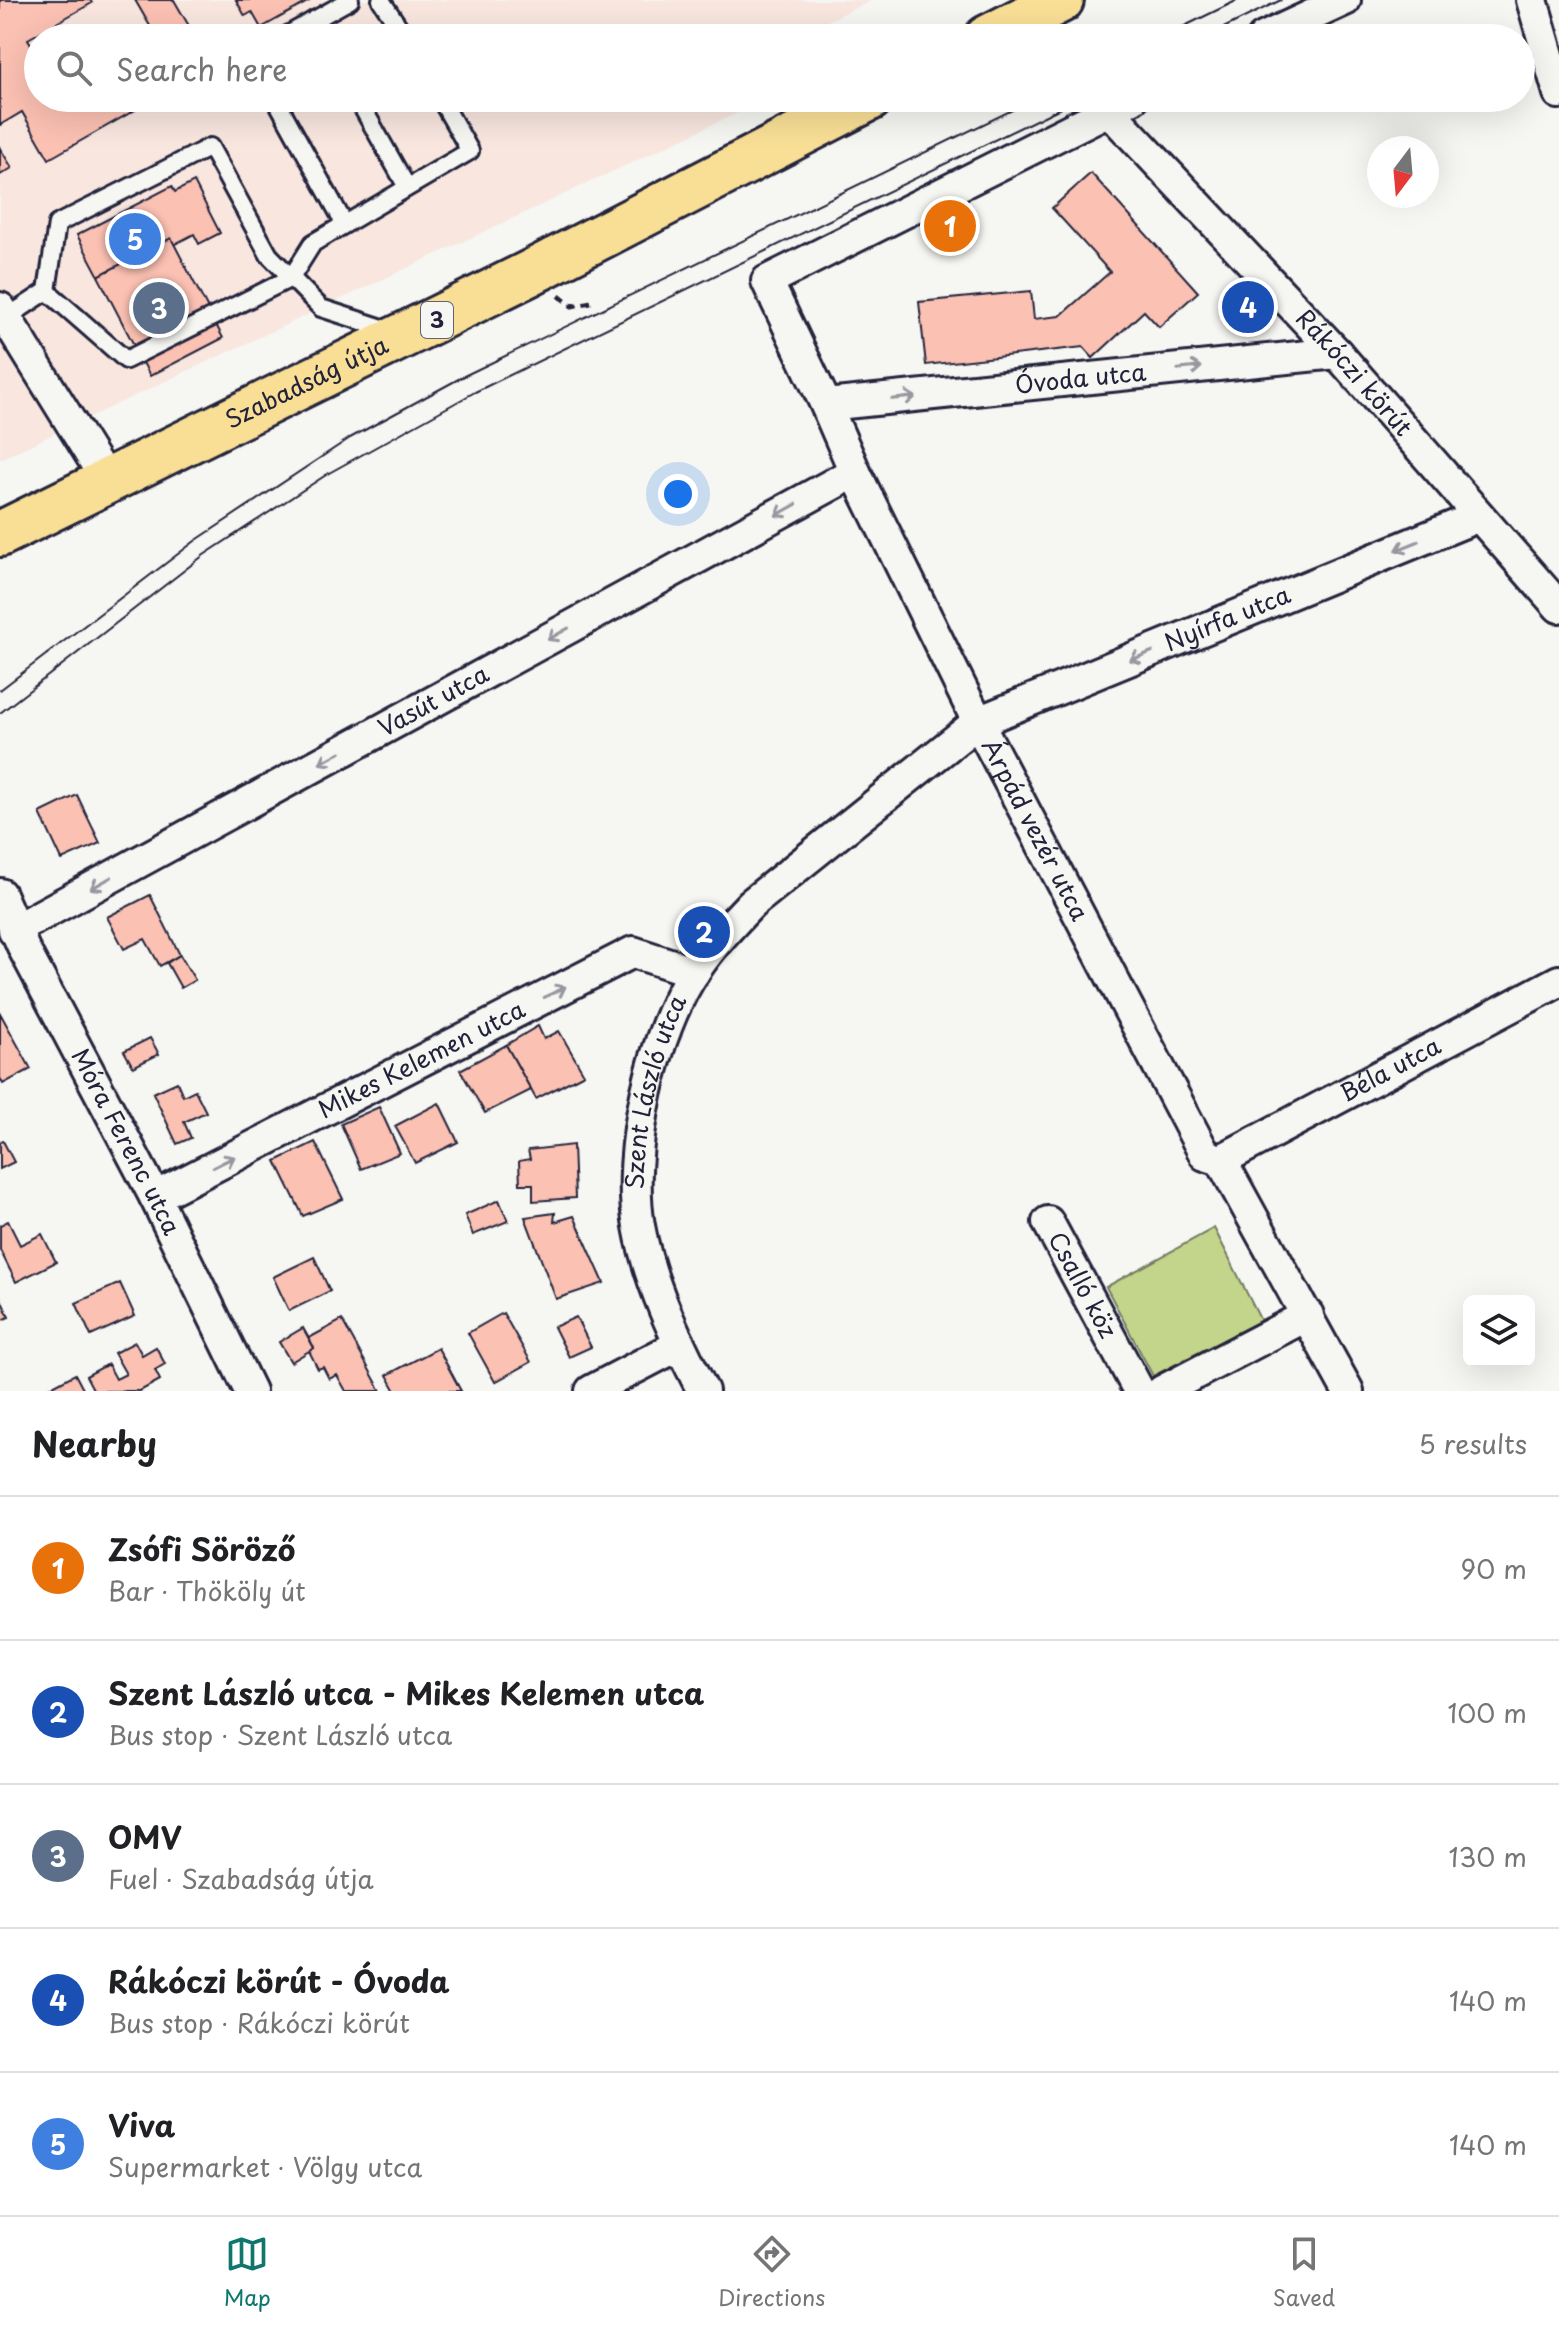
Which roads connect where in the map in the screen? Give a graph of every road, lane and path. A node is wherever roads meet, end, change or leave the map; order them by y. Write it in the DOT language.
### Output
graph roads {
  1 [pos="350,0"];
  2 [pos="381,0"];
  3 [pos="1345,0"];
  4 [pos="1532,0"];
  5 [pos="1039,5"];
  6 [pos="314,20"];
  7 [pos="307,24"];
  8 [pos="316,24"];
  9 [pos="397,24"];
  10 [pos="1009,24"];
  11 [pos="1293,24"];
  12 [pos="1559,93"];
  13 [pos="283,112"];
  14 [pos="365,112"];
  15 [pos="448,112"];
  16 [pos="843,112"];
  17 [pos="1105,112"];
  18 [pos="1128,112"];
  19 [pos="407,187"];
  20 [pos="344,223"];
  21 [pos="291,278"];
  22 [pos="47,291"];
  23 [pos="3,313"];
  24 [pos="405,336"];
  25 [pos="1337,353"];
  26 [pos="826,405"];
  27 [pos="855,472"];
  28 [pos="107,481"];
  29 [pos="1479,516"];
  30 [pos="0,534"];
  31 [pos="1559,607"];
  32 [pos="978,722"];
  33 [pos="0,894"];
  34 [pos="13,946"];
  35 [pos="694,972"];
  36 [pos="1559,981"];
  37 [pos="1221,1160"];
  38 [pos="155,1197"];
  39 [pos="1048,1222"];
  40 [pos="1308,1315"];
  41 [pos="679,1345"];
  42 [pos="250,1391"];
  43 [pos="591,1391"];
  44 [pos="703,1391"];
  45 [pos="1139,1391"];
  46 [pos="1162,1391"];
  47 [pos="1348,1391"];
  1 -- 6 [label="lane"];
  2 -- 9 [label="lane"];
  3 -- 11 [label="street"];
  4 -- 12 [label="street"];
  5 -- 10 [label="main road"];
  6 -- 7 [label="lane"];
  6 -- 8 [label="lane"];
  13 -- 20 [label="lane"];
  14 -- 19 [label="lane"];
  15 -- 19 [label="lane"];
  16 -- 24 [label="main road, Szabadság útja / 3"];
  17 -- 26 [label="street, Árpád vezér utca"];
  18 -- 25 [label="street, Rákóczi körút"];
  19 -- 20 [label="lane"];
  20 -- 21 [label="lane"];
  21 -- 22 [label="lane"];
  21 -- 22 [label="lane"];
  21 -- 24 [label="lane"];
  22 -- 23 [label="lane"];
  23 -- 28 [label="street"];
  24 -- 28 [label="main road, Szabadság útja / 3"];
  26 -- 25 [label="street, Óvoda utca, one-way"];
  25 -- 29 [label="street, Rákóczi körút"];
  26 -- 27 [label="street, Árpád vezér utca"];
  27 -- 32 [label="street, Árpád vezér utca"];
  27 -- 34 [label="street, Vasút utca, one-way"];
  28 -- 30 [label="main road, Szabadság útja / 3"];
  29 -- 31 [label="street, Rákóczi körút"];
  29 -- 32 [label="street, Nyírfa utca, one-way"];
  32 -- 35 [label="street, Szent László utca"];
  32 -- 37 [label="street, Árpád vezér utca"];
  33 -- 34 [label="street, Móra Ferenc utca"];
  34 -- 38 [label="street, Móra Ferenc utca"];
  38 -- 35 [label="street, Mikes Kelemen utca, one-way"];
  35 -- 41 [label="street, Szent László utca"];
  36 -- 37 [label="street, Béla utca"];
  37 -- 40 [label="street, Árpád vezér utca"];
  38 -- 42 [label="street, Móra Ferenc utca"];
  39 -- 45 [label="street, Csalló köz"];
  40 -- 46 [label="street"];
  40 -- 47 [label="street, Árpád vezér utca"];
  41 -- 43 [label="street"];
  41 -- 44 [label="street, Szent László utca"];
}
